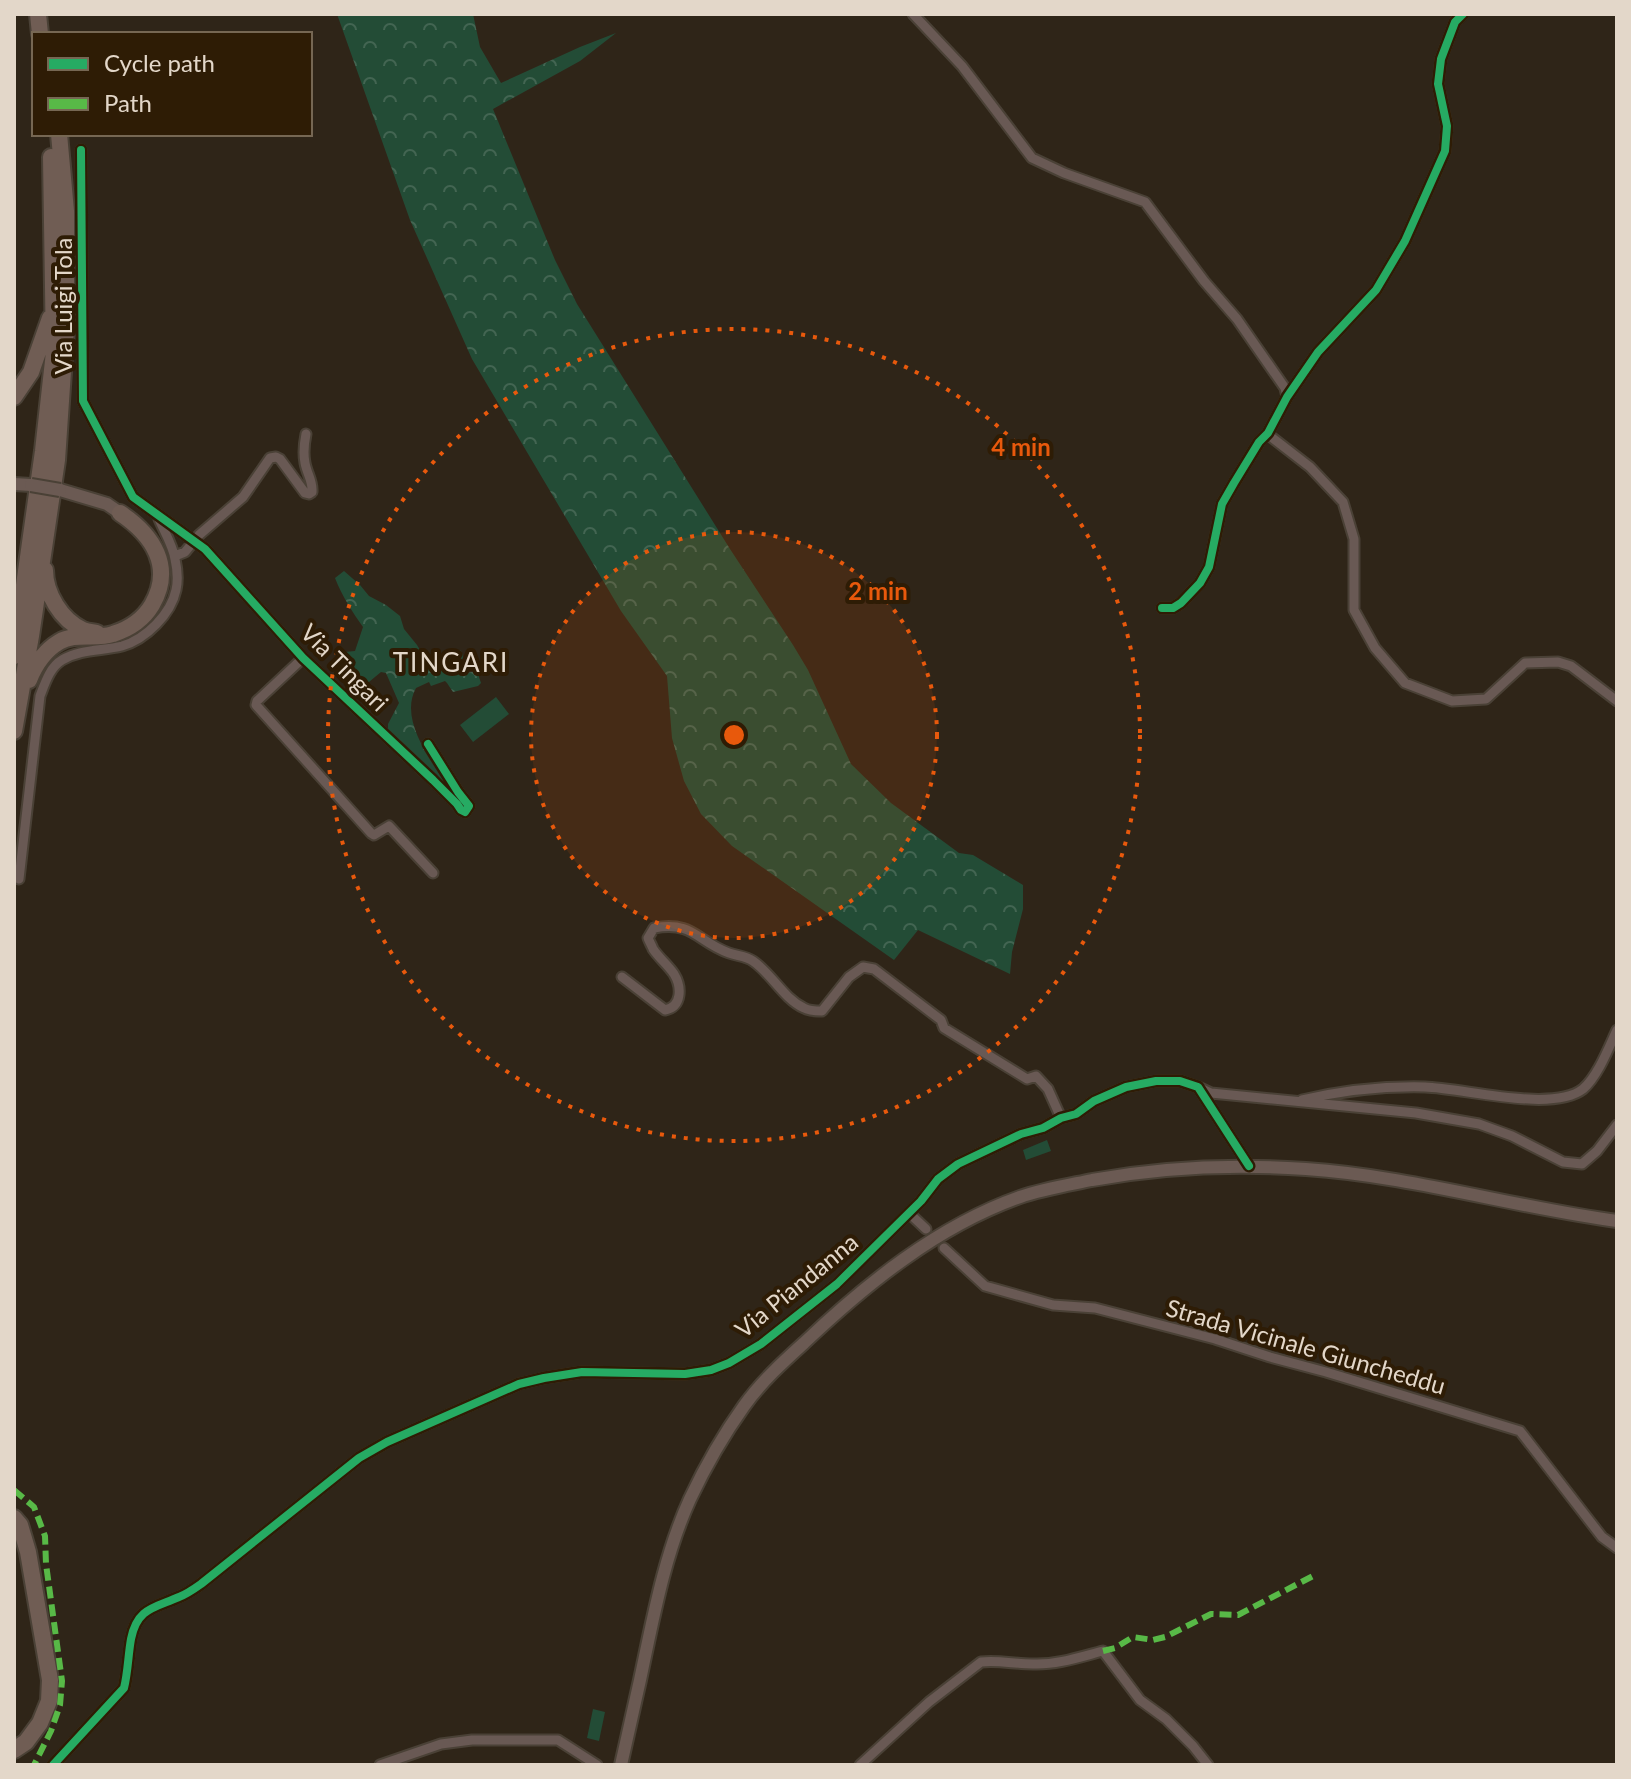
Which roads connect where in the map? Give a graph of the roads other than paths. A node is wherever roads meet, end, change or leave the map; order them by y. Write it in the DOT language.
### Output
graph roads {
  1 [pos="913,14"];
  2 [pos="1463,14"];
  3 [pos="50,136"];
  4 [pos="59,136"];
  5 [pos="81,150"];
  6 [pos="54,301"];
  7 [pos="14,397"];
  8 [pos="1287,397"];
  9 [pos="1268,433"];
  10 [pos="306,434"];
  11 [pos="14,484"];
  12 [pos="133,497"];
  13 [pos="120,513"];
  14 [pos="158,517"];
  15 [pos="45,536"];
  16 [pos="196,541"];
  17 [pos="175,556"];
  18 [pos="1162,608"];
  19 [pos="110,635"];
  20 [pos="14,656"];
  21 [pos="303,658"];
  22 [pos="1617,701"];
  23 [pos="14,731"];
  24 [pos="14,744"];
  25 [pos="428,744"];
  26 [pos="433,873"];
  27 [pos="19,879"];
  28 [pos="622,977"];
  29 [pos="1617,1030"];
  30 [pos="1198,1087"];
  31 [pos="1295,1102"];
  32 [pos="1061,1118"];
  33 [pos="1617,1125"];
  34 [pos="1249,1166"];
  35 [pos="909,1213"];
  36 [pos="1617,1221"];
  37 [pos="926,1229"];
  38 [pos="944,1248"];
  39 [pos="14,1518"];
  40 [pos="1617,1548"];
  41 [pos="14,1750"];
  42 [pos="53,1765"];
  43 [pos="380,1765"];
  44 [pos="597,1765"];
  45 [pos="621,1765"];
  46 [pos="860,1765"];
  47 [pos="1208,1765"];
  1 -- 8 [label="street"];
  2 -- 8 [label="street"];
  3 -- 6 [label="highway"];
  4 -- 15 [label="highway"];
  5 -- 12 [label="street, Via Luigi Tola"];
  6 -- 7 [label="highway"];
  6 -- 20 [label="highway"];
  8 -- 9 [label="street"];
  9 -- 18 [label="street"];
  9 -- 22 [label="street"];
  10 -- 16 [label="street"];
  11 -- 13 [label="main road, bridge"];
  12 -- 13 [label="street"];
  12 -- 14 [label="street, Via Tingari"];
  13 -- 19 [label="highway"];
  14 -- 16 [label="street, Via Tingari"];
  14 -- 17 [label="street, Via Tingari"];
  15 -- 19 [label="highway"];
  15 -- 23 [label="highway"];
  16 -- 17 [label="street"];
  16 -- 21 [label="street, Via Tingari"];
  17 -- 27 [label="street"];
  19 -- 24 [label="highway"];
  21 -- 25 [label="street, Via Tingari"];
  21 -- 26 [label="street"];
  28 -- 32 [label="street"];
  29 -- 31 [label="street"];
  30 -- 31 [label="street, Via Piandanna"];
  30 -- 32 [label="street, Via Piandanna"];
  30 -- 34 [label="street"];
  31 -- 33 [label="street, Via Piandanna"];
  32 -- 35 [label="street, Via Piandanna"];
  34 -- 36 [label="main road"];
  34 -- 45 [label="main road"];
  35 -- 37 [label="street"];
  35 -- 42 [label="street, Via Piandanna"];
  38 -- 40 [label="street, Strada Vicinale Giuncheddu"];
  39 -- 41 [label="highway"];
  43 -- 44 [label="street"];
  46 -- 47 [label="street"];
}
